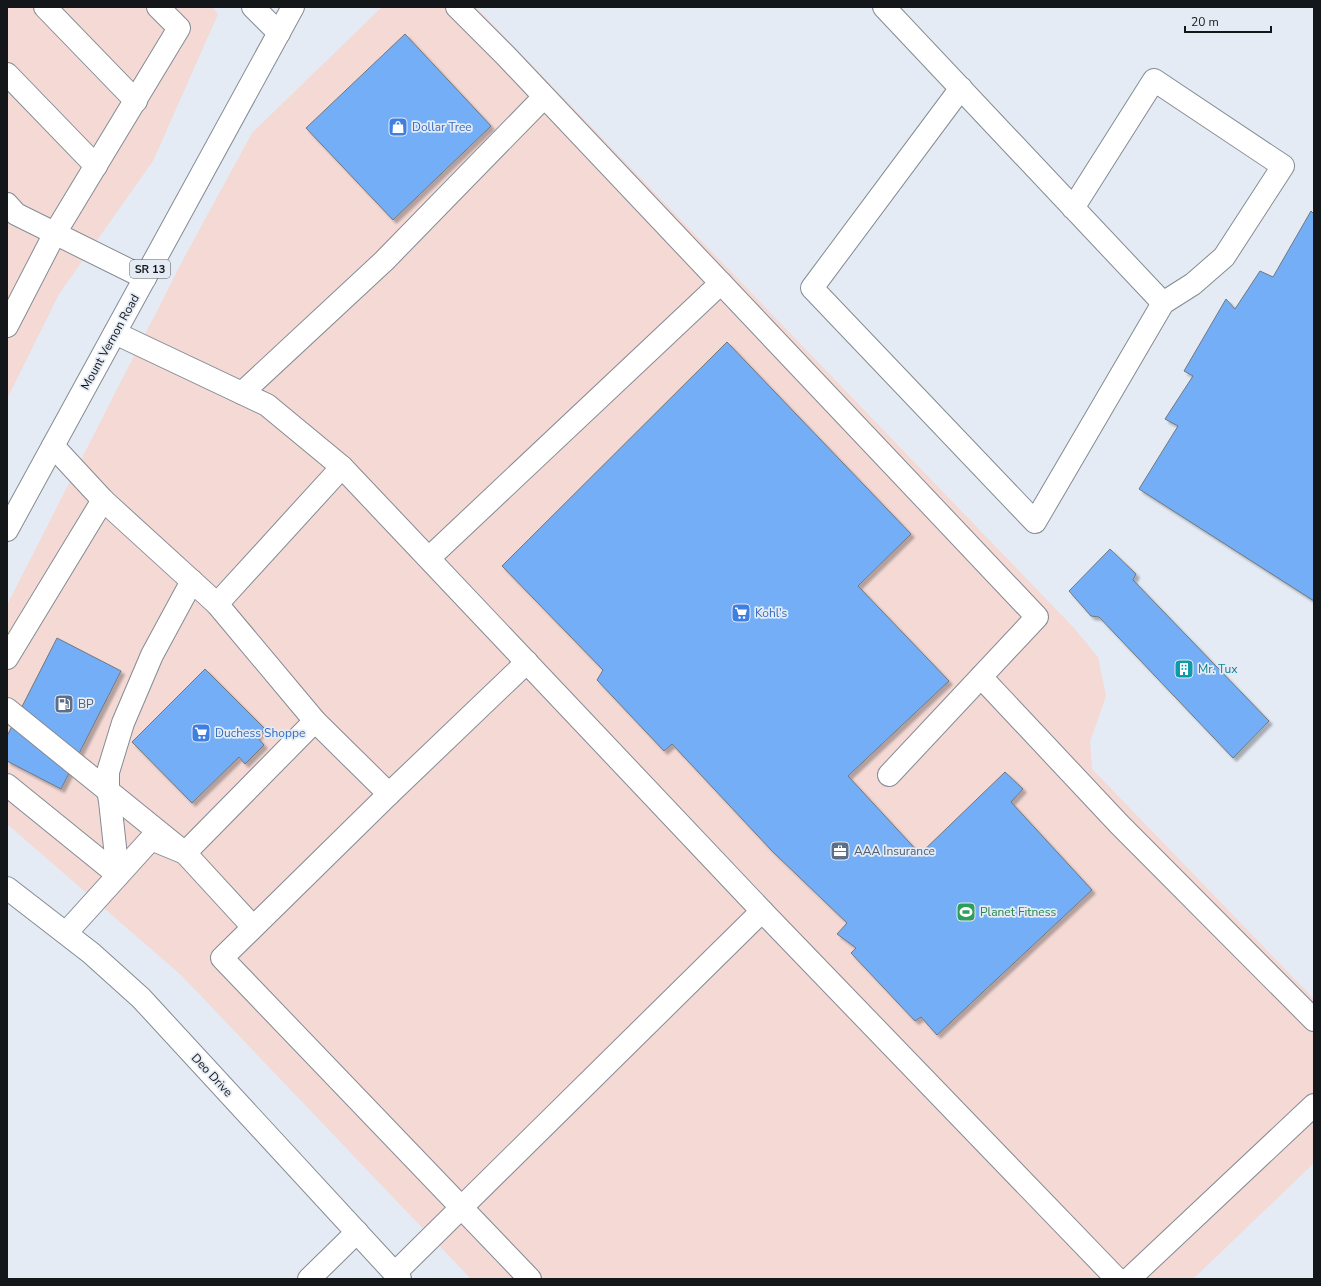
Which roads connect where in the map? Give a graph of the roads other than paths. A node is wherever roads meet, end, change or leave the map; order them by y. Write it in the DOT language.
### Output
graph roads {
  1 [pos="45,7"];
  2 [pos="158,7"];
  3 [pos="253,7"];
  4 [pos="294,7"];
  5 [pos="457,7"];
  6 [pos="884,7"];
  7 [pos="279,33"];
  8 [pos="7,74"];
  9 [pos="961,88"];
  10 [pos="544,97"];
  11 [pos="136,101"];
  12 [pos="96,166"];
  13 [pos="7,204"];
  14 [pos="1073,208"];
  15 [pos="55,232"];
  16 [pos="145,278"];
  17 [pos="721,283"];
  18 [pos="1163,303"];
  19 [pos="7,326"];
  20 [pos="115,333"];
  21 [pos="242,393"];
  22 [pos="53,446"];
  23 [pos="342,467"];
  24 [pos="104,500"];
  25 [pos="7,530"];
  26 [pos="429,558"];
  27 [pos="192,581"];
  28 [pos="217,604"];
  29 [pos="7,658"];
  30 [pos="527,662"];
  31 [pos="981,677"];
  32 [pos="7,709"];
  33 [pos="316,720"];
  34 [pos="889,775"];
  35 [pos="7,785"];
  36 [pos="108,790"];
  37 [pos="389,794"];
  38 [pos="185,853"];
  39 [pos="118,875"];
  40 [pos="7,888"];
  41 [pos="762,911"];
  42 [pos="253,927"];
  43 [pos="66,933"];
  44 [pos="1314,1020"];
  45 [pos="1314,1105"];
  46 [pos="461,1208"];
  47 [pos="357,1232"];
  48 [pos="398,1276"];
  49 [pos="309,1279"];
  50 [pos="530,1279"];
  51 [pos="1117,1279"];
  52 [pos="1129,1279"];
  1 -- 11 [label="main road"];
  2 -- 11 [label="main road"];
  3 -- 7 [label="main road"];
  4 -- 7 [label="main road, Mount Vernon Road / SR 13"];
  5 -- 10 [label="main road"];
  6 -- 9 [label="main road"];
  7 -- 16 [label="main road, Mount Vernon Road / SR 13"];
  8 -- 12 [label="main road"];
  9 -- 14 [label="main road"];
  9 -- 18 [label="main road"];
  10 -- 17 [label="main road"];
  10 -- 21 [label="main road"];
  11 -- 12 [label="main road"];
  12 -- 15 [label="main road"];
  13 -- 15 [label="main road"];
  14 -- 18 [label="main road"];
  14 -- 18 [label="main road"];
  15 -- 16 [label="main road"];
  15 -- 19 [label="main road"];
  16 -- 20 [label="main road, Mount Vernon Road / SR 13"];
  17 -- 26 [label="main road"];
  17 -- 31 [label="main road"];
  20 -- 21 [label="main road"];
  20 -- 22 [label="main road, Mount Vernon Road / SR 13"];
  21 -- 23 [label="main road"];
  22 -- 24 [label="main road"];
  22 -- 25 [label="main road, Mount Vernon Road / SR 13"];
  23 -- 26 [label="main road"];
  23 -- 28 [label="main road"];
  24 -- 27 [label="main road"];
  24 -- 29 [label="main road"];
  26 -- 30 [label="main road"];
  27 -- 28 [label="main road"];
  27 -- 36 [label="main road"];
  28 -- 33 [label="main road"];
  30 -- 37 [label="main road"];
  30 -- 41 [label="main road"];
  31 -- 34 [label="main road"];
  31 -- 44 [label="main road"];
  32 -- 36 [label="main road"];
  33 -- 37 [label="main road"];
  33 -- 38 [label="main road"];
  35 -- 39 [label="main road"];
  36 -- 38 [label="main road"];
  36 -- 39 [label="main road"];
  37 -- 42 [label="main road"];
  38 -- 39 [label="main road"];
  38 -- 42 [label="main road"];
  39 -- 43 [label="main road"];
  40 -- 43 [label="main road, Deo Drive"];
  41 -- 46 [label="main road"];
  41 -- 51 [label="main road"];
  42 -- 46 [label="main road"];
  43 -- 47 [label="main road, Deo Drive"];
  45 -- 52 [label="main road"];
  46 -- 48 [label="main road"];
  46 -- 50 [label="main road"];
  47 -- 48 [label="main road, Deo Drive"];
  47 -- 49 [label="main road"];
}
